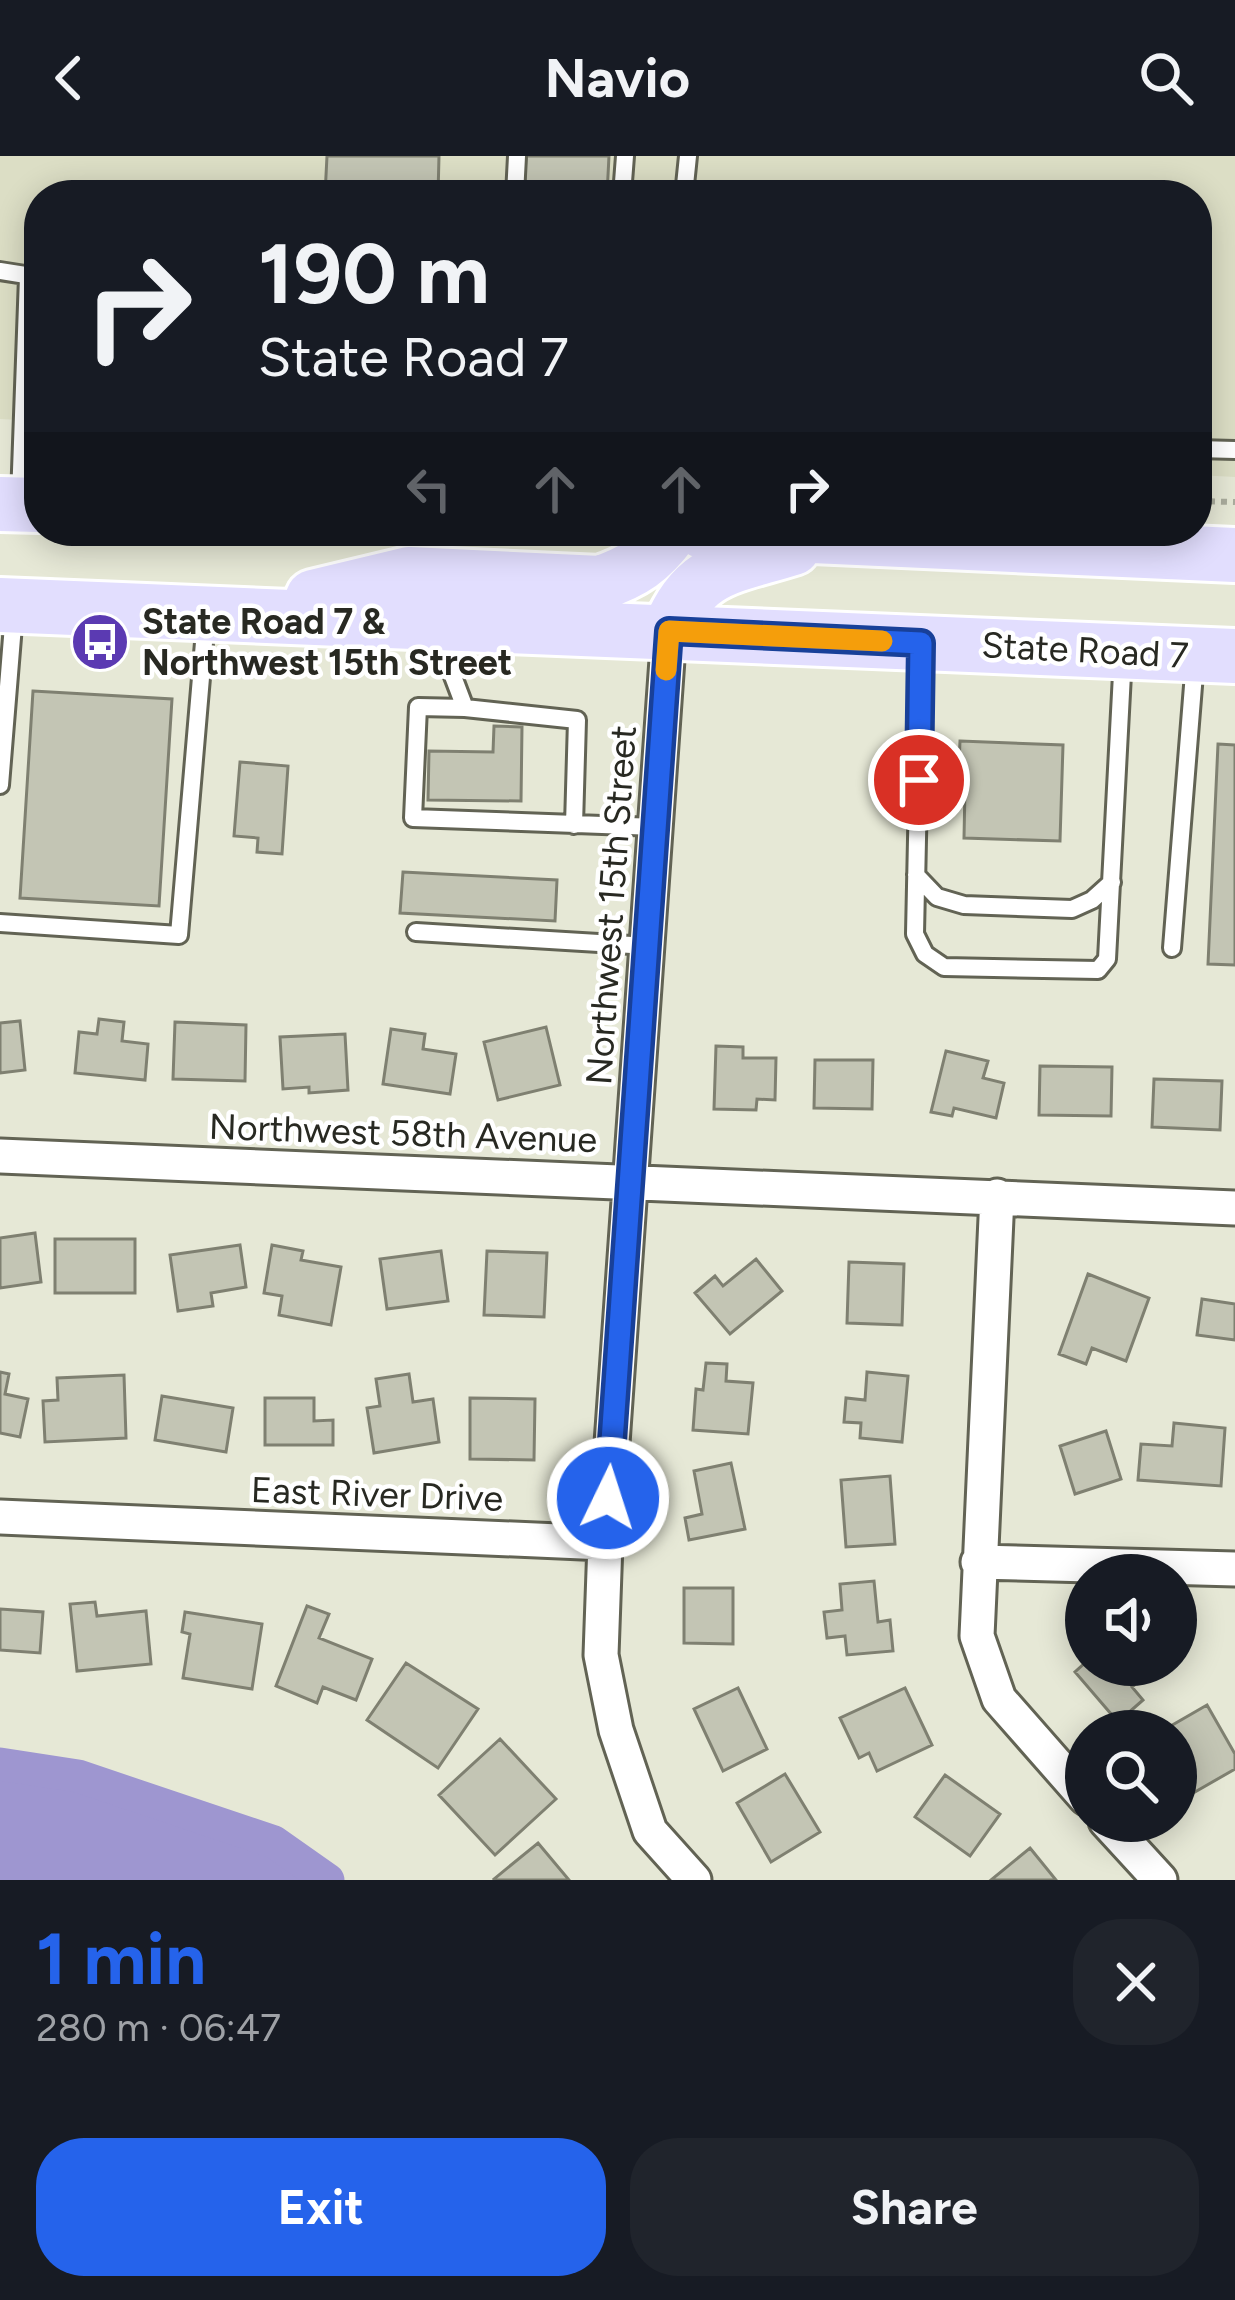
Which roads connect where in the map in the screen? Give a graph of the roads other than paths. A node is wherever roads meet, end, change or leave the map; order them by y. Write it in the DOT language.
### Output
graph roads {
  1 [pos="24,439"];
  2 [pos="20,504"];
  3 [pos="661,546"];
  4 [pos="799,546"];
  5 [pos="1183,546"];
  6 [pos="1235,555"];
  7 [pos="7,605"];
  8 [pos="223,614"];
  9 [pos="418,620"];
  10 [pos="669,631"];
  11 [pos="921,643"];
  12 [pos="1124,652"];
  13 [pos="1215,655"];
  14 [pos="465,708"];
  15 [pos="0,785"];
  16 [pos="574,826"];
  17 [pos="656,826"];
  18 [pos="916,875"];
  19 [pos="1112,882"];
  20 [pos="0,923"];
  21 [pos="416,932"];
  22 [pos="648,946"];
  23 [pos="1172,948"];
  24 [pos="0,1156"];
  25 [pos="632,1182"];
  26 [pos="997,1196"];
  27 [pos="1235,1208"];
  28 [pos="0,1517"];
  29 [pos="605,1543"];
  30 [pos="978,1562"];
  31 [pos="1235,1569"];
  32 [pos="1065,1774"];
  33 [pos="1125,1842"];
  34 [pos="694,1880"];
  35 [pos="1160,1880"];
  1 -- 2 [label="lane"];
  3 -- 8 [label="main road"];
  4 -- 10 [label="main road"];
  5 -- 6 [label="main road"];
  7 -- 8 [label="main road, State Road 7"];
  7 -- 15 [label="lane"];
  8 -- 9 [label="main road, State Road 7"];
  8 -- 20 [label="lane"];
  9 -- 10 [label="main road, State Road 7"];
  9 -- 14 [label="lane"];
  10 -- 11 [label="main road, State Road 7"];
  10 -- 17 [label="street, Northwest 15th Street"];
  11 -- 12 [label="main road, State Road 7"];
  11 -- 18 [label="lane"];
  12 -- 13 [label="main road, State Road 7"];
  12 -- 19 [label="lane"];
  13 -- 23 [label="lane"];
  14 -- 16 [label="lane"];
  14 -- 16 [label="lane"];
  16 -- 17 [label="lane"];
  17 -- 22 [label="street, Northwest 15th Street"];
  18 -- 19 [label="lane"];
  18 -- 19 [label="lane"];
  21 -- 22 [label="lane"];
  22 -- 25 [label="street, Northwest 15th Street"];
  24 -- 25 [label="street, Northwest 58th Avenue"];
  25 -- 26 [label="street, Northwest 58th Avenue"];
  25 -- 29 [label="street, Northwest 15th Street"];
  26 -- 27 [label="street, Northwest 58th Avenue"];
  26 -- 30 [label="street"];
  28 -- 29 [label="street, East River Drive"];
  29 -- 34 [label="street"];
  30 -- 31 [label="street"];
  30 -- 32 [label="street"];
  33 -- 35 [label="street"];
}
